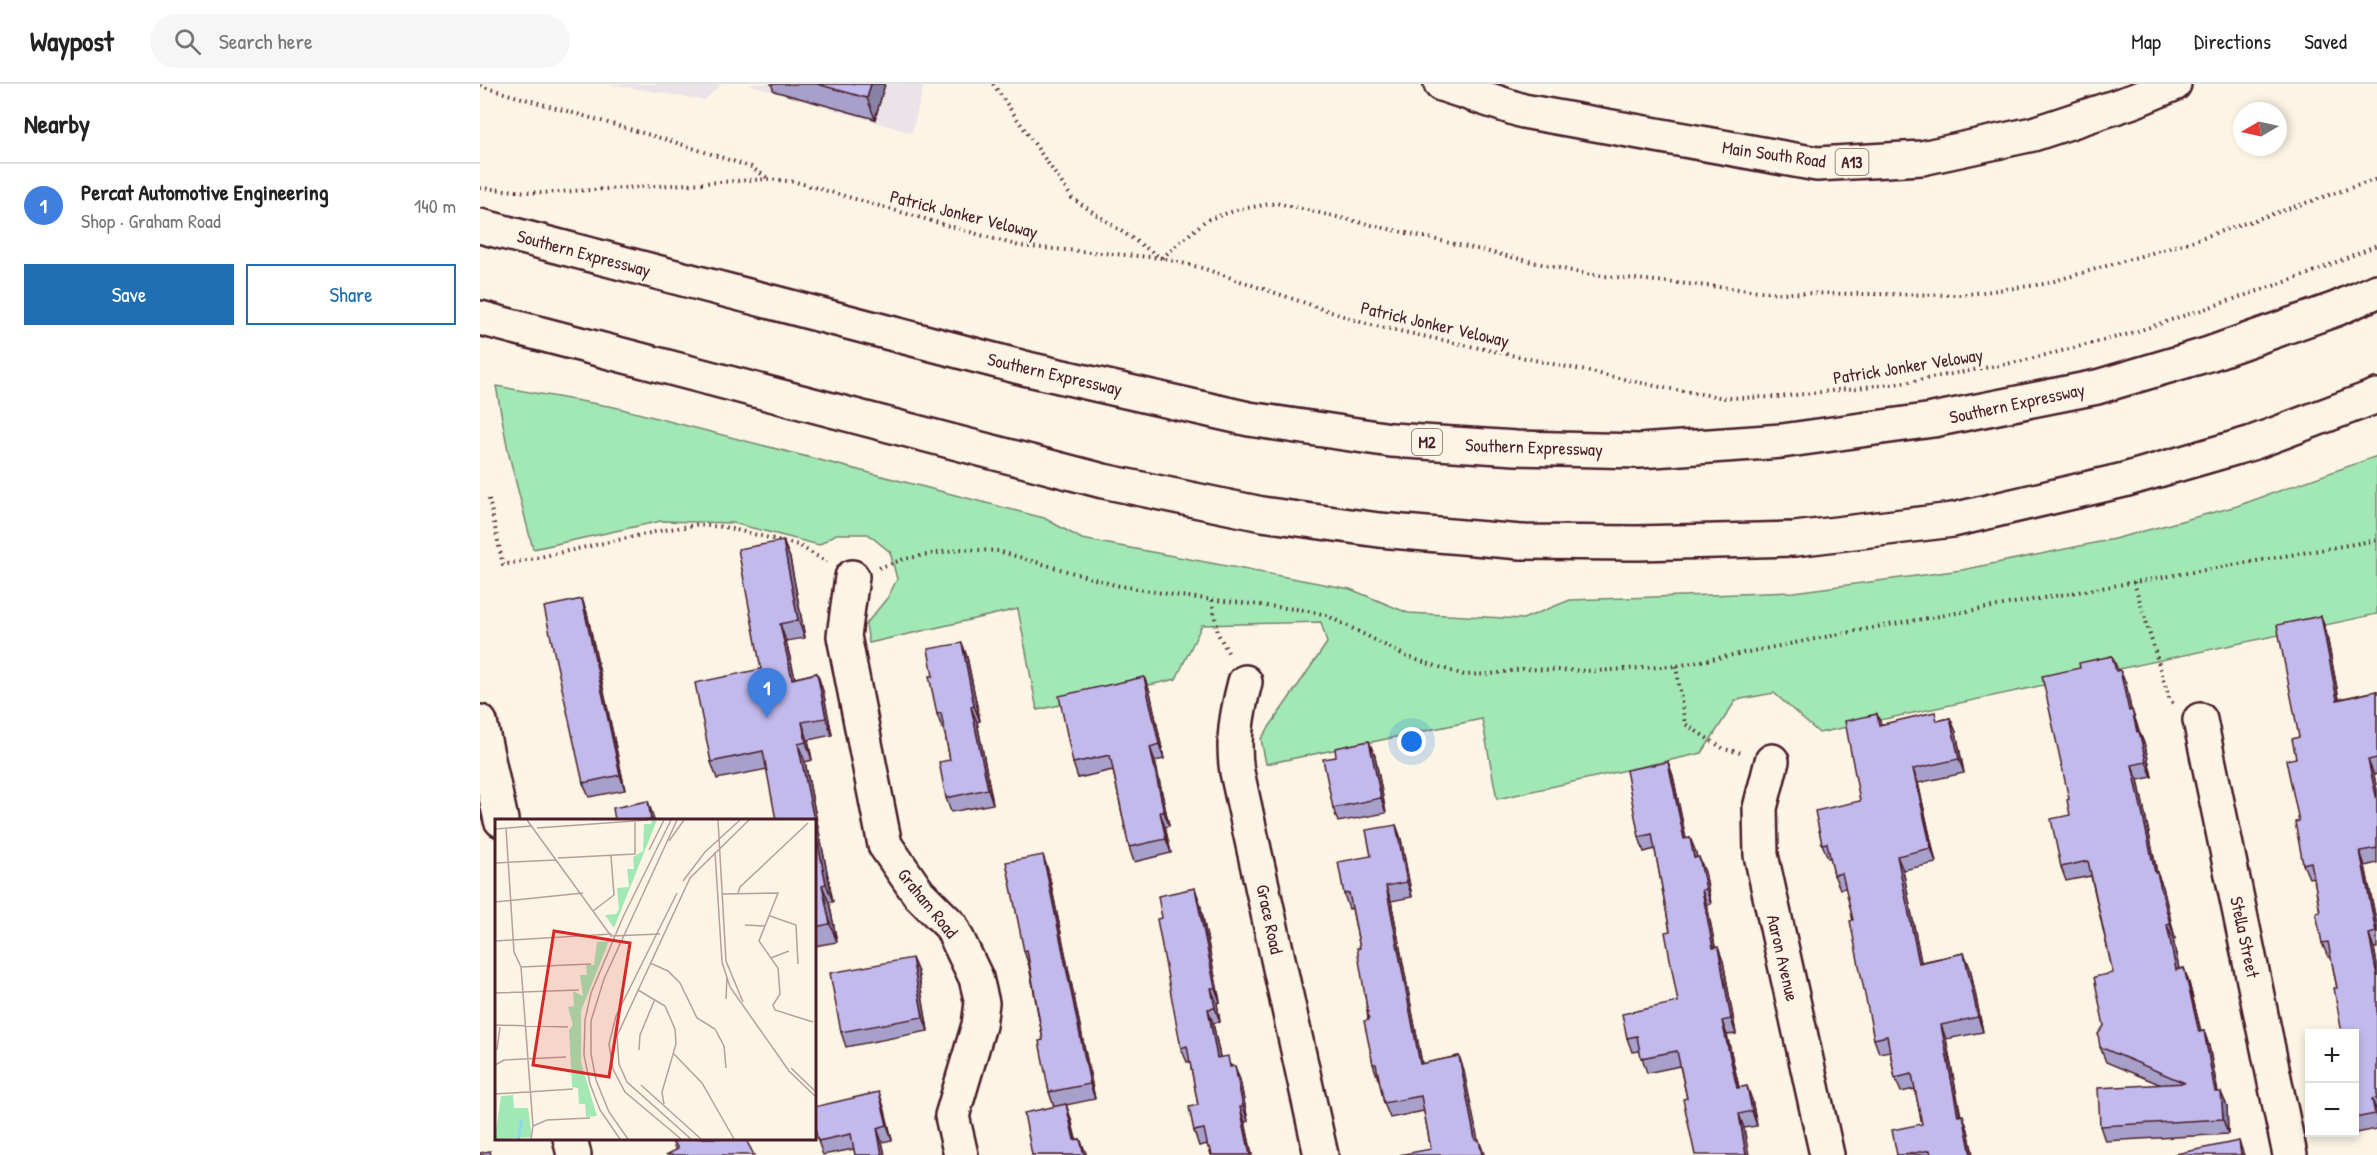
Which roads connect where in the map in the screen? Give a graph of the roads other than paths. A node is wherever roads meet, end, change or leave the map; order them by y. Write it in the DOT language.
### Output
graph roads {
  1 [pos="1441,84"];
  2 [pos="2174,84"];
  3 [pos="480,226"];
  4 [pos="2377,291"];
  5 [pos="480,318"];
  6 [pos="2377,396"];
  7 [pos="852,577"];
  8 [pos="1245,682"];
  9 [pos="2200,720"];
  10 [pos="480,722"];
  11 [pos="1772,761"];
  12 [pos="501,819"];
  13 [pos="570,1140"];
  14 [pos="574,1155"];
  15 [pos="961,1155"];
  16 [pos="1321,1155"];
  17 [pos="1827,1155"];
  18 [pos="2290,1155"];
  1 -- 2 [label="main road, Main South Road / A13"];
  3 -- 4 [label="main road, Southern Expressway / M2"];
  5 -- 6 [label="main road"];
  7 -- 15 [label="main road, Graham Road"];
  8 -- 16 [label="main road, Grace Road"];
  9 -- 18 [label="main road, Stella Street"];
  10 -- 12 [label="main road"];
  11 -- 17 [label="main road, Aaron Avenue"];
  13 -- 14 [label="main road"];
}
